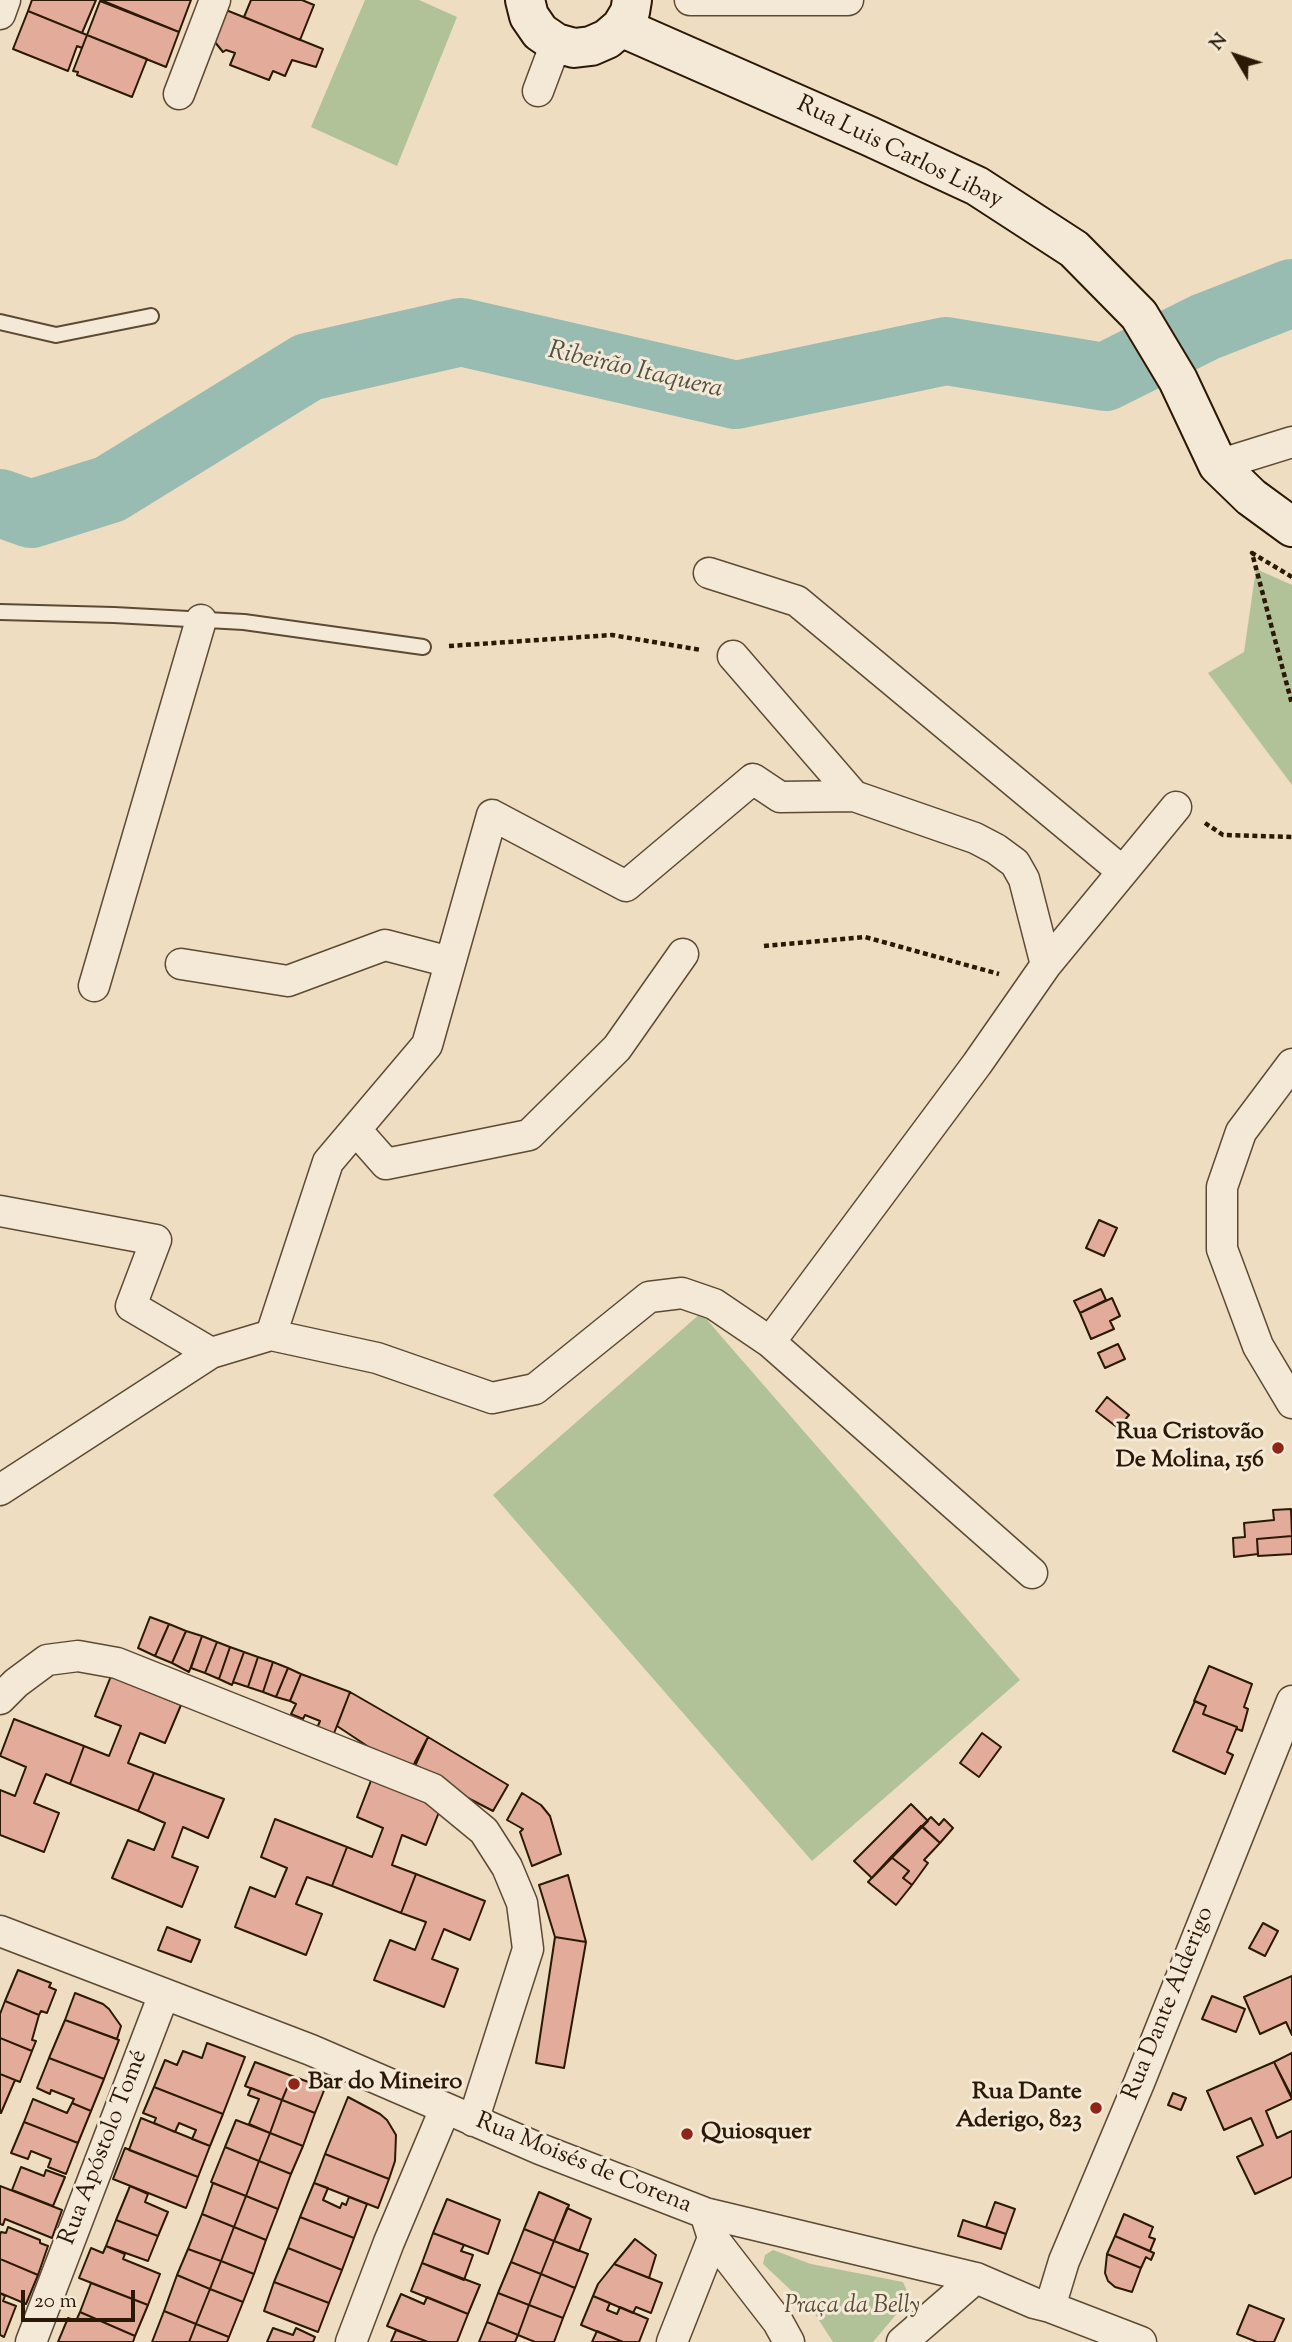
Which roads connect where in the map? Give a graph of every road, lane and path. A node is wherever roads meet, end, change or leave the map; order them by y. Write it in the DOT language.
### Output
graph roads {
  1 [pos="5,0"];
  2 [pos="215,0"];
  3 [pos="525,0"];
  4 [pos="690,0"];
  5 [pos="848,0"];
  6 [pos="755,1"];
  7 [pos="0,14"];
  8 [pos="627,14"];
  9 [pos="556,43"];
  10 [pos="538,91"];
  11 [pos="179,94"];
  12 [pos="151,316"];
  13 [pos="0,323"];
  14 [pos="1292,442"];
  15 [pos="1218,465"];
  16 [pos="1292,527"];
  17 [pos="709,573"];
  18 [pos="1292,577"];
  19 [pos="0,612"];
  20 [pos="201,620"];
  21 [pos="423,648"];
  22 [pos="733,656"];
  23 [pos="1292,704"];
  24 [pos="854,796"];
  25 [pos="1176,807"];
  26 [pos="1292,837"];
  27 [pos="1122,871"];
  28 [pos="764,946"];
  29 [pos="683,954"];
  30 [pos="450,962"];
  31 [pos="181,964"];
  32 [pos="1040,974"];
  33 [pos="94,986"];
  34 [pos="1292,1064"];
  35 [pos="356,1130"];
  36 [pos="0,1211"];
  37 [pos="271,1335"];
  38 [pos="770,1342"];
  39 [pos="211,1353"];
  40 [pos="1292,1403"];
  41 [pos="0,1490"];
  42 [pos="1032,1573"];
  43 [pos="0,1699"];
  44 [pos="1292,1701"];
  45 [pos="0,1931"];
  46 [pos="164,1994"];
  47 [pos="445,2109"];
  48 [pos="473,2121"];
  49 [pos="709,2225"];
  50 [pos="976,2278"];
  51 [pos="1050,2307"];
  52 [pos="31,2342"];
  53 [pos="351,2342"];
  54 [pos="672,2342"];
  55 [pos="789,2342"];
  56 [pos="902,2342"];
  57 [pos="1141,2342"];
  1 -- 7 [label="street"];
  2 -- 11 [label="street"];
  3 -- 9 [label="street"];
  4 -- 6 [label="street"];
  5 -- 6 [label="street"];
  8 -- 9 [label="street"];
  8 -- 15 [label="street, Rua Luis Carlos Libay"];
  9 -- 10 [label="street"];
  12 -- 13 [label="lane"];
  14 -- 15 [label="street"];
  15 -- 16 [label="street, Rua Luis Carlos Libay"];
  17 -- 27 [label="street"];
  18 -- 23 [label="path"];
  19 -- 20 [label="lane"];
  20 -- 21 [label="lane"];
  20 -- 33 [label="street"];
  21 -- 22 [label="path"];
  22 -- 24 [label="street"];
  24 -- 30 [label="street"];
  24 -- 32 [label="street"];
  25 -- 26 [label="path"];
  25 -- 27 [label="street"];
  27 -- 32 [label="street"];
  28 -- 32 [label="path"];
  29 -- 35 [label="street"];
  30 -- 31 [label="street"];
  30 -- 35 [label="street"];
  32 -- 38 [label="street"];
  34 -- 40 [label="street"];
  35 -- 37 [label="street"];
  36 -- 39 [label="street"];
  37 -- 38 [label="street"];
  37 -- 39 [label="street"];
  38 -- 42 [label="street"];
  39 -- 41 [label="street"];
  43 -- 48 [label="street"];
  44 -- 51 [label="street, Rua Dante Alderigo"];
  45 -- 46 [label="street, Rua Moisés de Corena"];
  46 -- 47 [label="street, Rua Moisés de Corena"];
  46 -- 52 [label="street, Rua Apóstolo Tomé"];
  47 -- 48 [label="street, Rua Moisés de Corena"];
  47 -- 53 [label="street"];
  48 -- 49 [label="street, Rua Moisés de Corena"];
  49 -- 50 [label="street, Rua Moisés de Corena"];
  49 -- 54 [label="street"];
  49 -- 55 [label="street"];
  50 -- 51 [label="street, Rua Moisés de Corena"];
  50 -- 56 [label="street"];
  51 -- 57 [label="street, Rua Moisés de Corena"];
}
